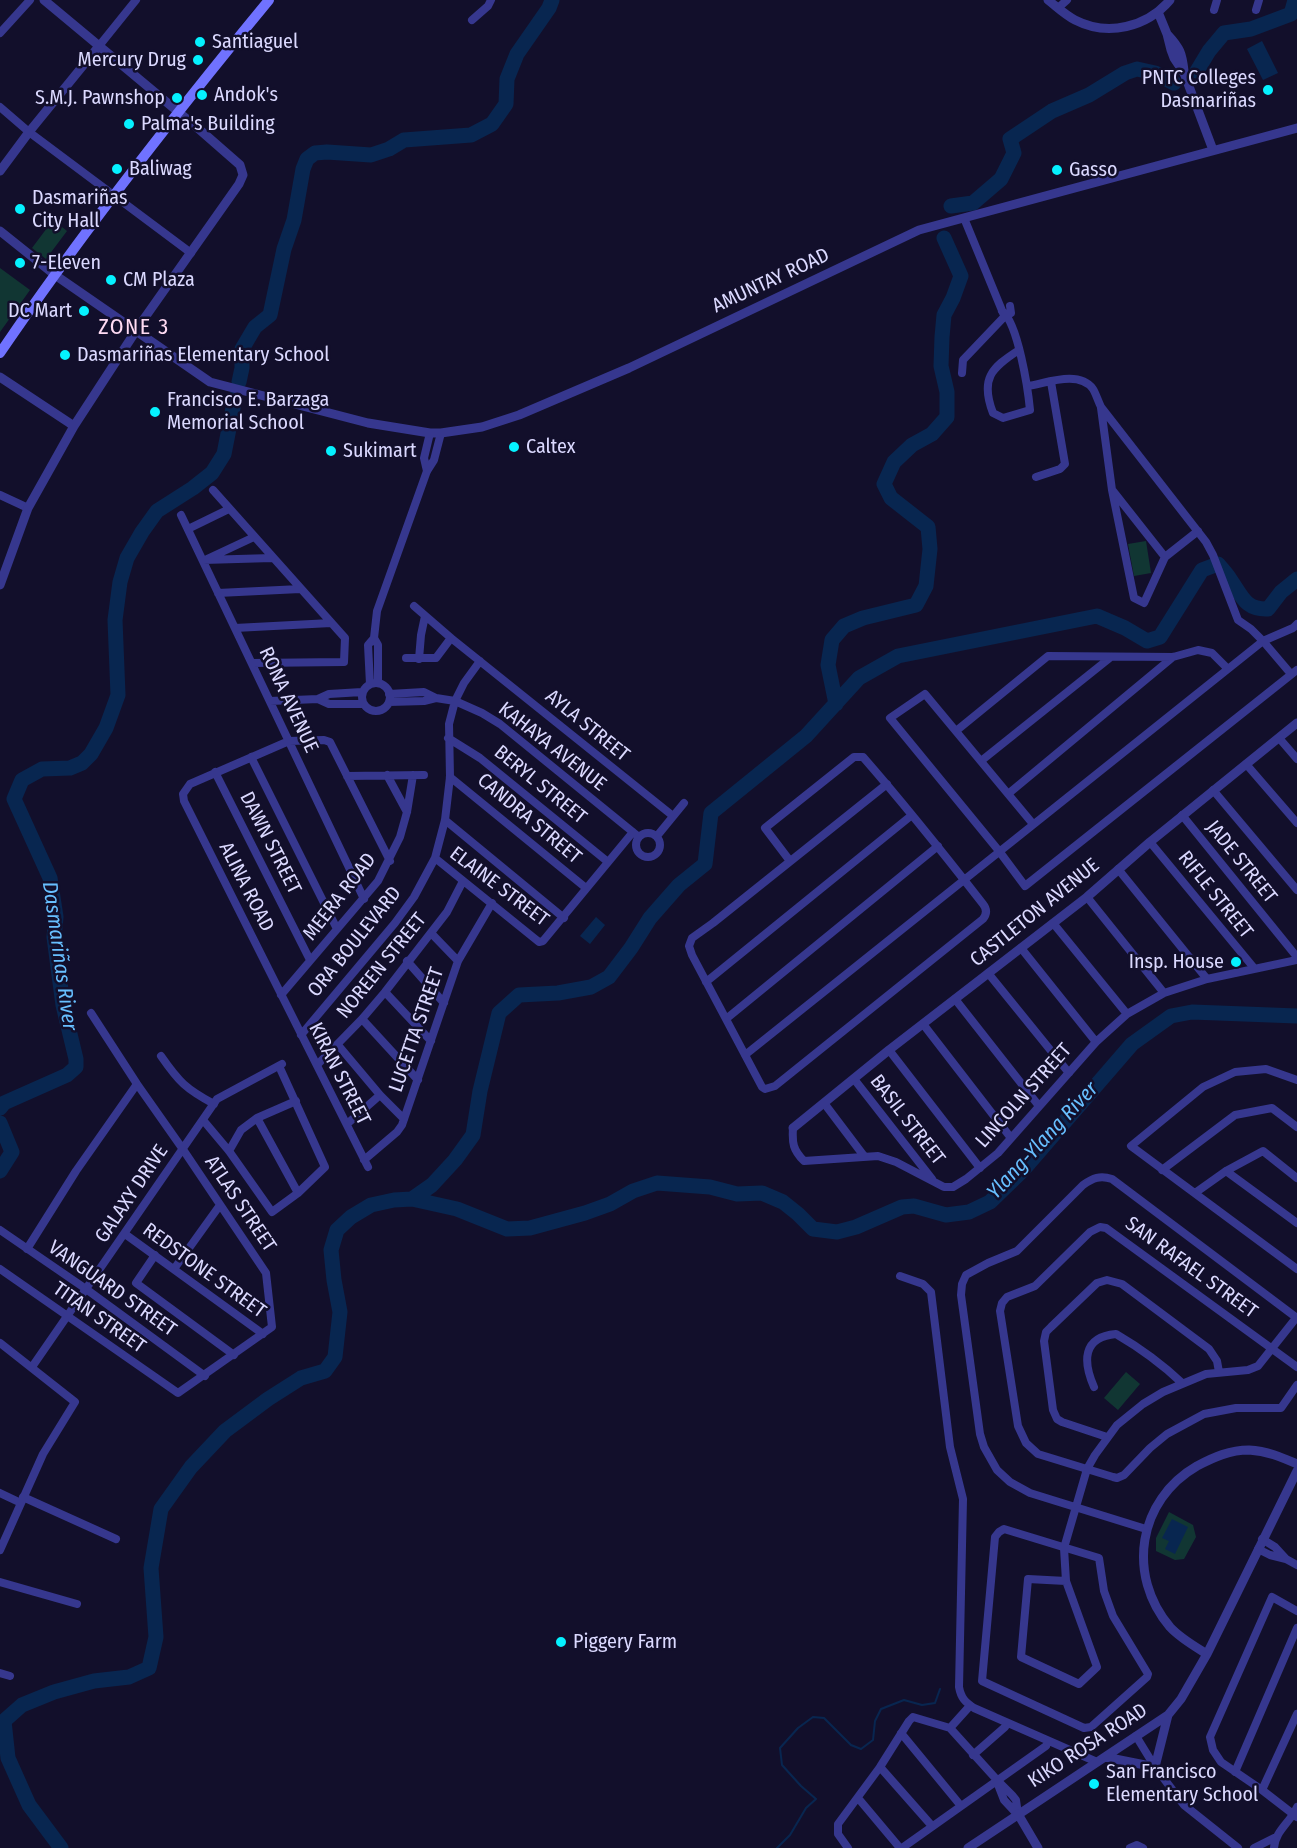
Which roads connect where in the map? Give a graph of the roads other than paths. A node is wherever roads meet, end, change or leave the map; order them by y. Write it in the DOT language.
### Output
graph roads {
  1 [pos="30,0"];
  2 [pos="136,0"];
  3 [pos="269,0"];
  4 [pos="491,0"];
  5 [pos="1048,0"];
  6 [pos="1067,0"];
  7 [pos="1170,0"];
  8 [pos="1217,0"];
  9 [pos="1259,0"];
  10 [pos="48,1"];
  11 [pos="1058,8"];
  12 [pos="1214,10"];
  13 [pos="1256,10"];
  14 [pos="1158,12"];
  15 [pos="472,20"];
  16 [pos="0,33"];
  17 [pos="99,46"];
  18 [pos="0,107"];
  19 [pos="178,112"];
  20 [pos="1297,128"];
  21 [pos="29,132"];
  22 [pos="1213,150"];
  23 [pos="0,171"];
  24 [pos="115,195"];
  25 [pos="964,218"];
  26 [pos="0,231"];
  27 [pos="191,253"];
  28 [pos="55,275"];
  29 [pos="1006,312"];
  30 [pos="135,331"];
  31 [pos="1019,352"];
  32 [pos="0,353"];
  33 [pos="962,373"];
  34 [pos="0,377"];
  35 [pos="1051,382"];
  36 [pos="1028,386"];
  37 [pos="1101,407"];
  38 [pos="74,426"];
  39 [pos="430,433"];
  40 [pos="441,433"];
  41 [pos="427,471"];
  42 [pos="1036,477"];
  43 [pos="213,490"];
  44 [pos="1112,490"];
  45 [pos="0,495"];
  46 [pos="28,508"];
  47 [pos="229,509"];
  48 [pos="181,515"];
  49 [pos="188,529"];
  50 [pos="1198,531"];
  51 [pos="254,537"];
  52 [pos="1165,557"];
  53 [pos="272,558"];
  54 [pos="203,560"];
  55 [pos="0,585"];
  56 [pos="300,589"];
  57 [pos="218,593"];
  58 [pos="414,606"];
  59 [pos="425,616"];
  60 [pos="331,623"];
  61 [pos="1297,624"];
  62 [pos="235,628"];
  63 [pos="451,638"];
  64 [pos="1263,641"];
  65 [pos="1111,657"];
  66 [pos="1173,657"];
  67 [pos="406,658"];
  68 [pos="419,659"];
  69 [pos="480,661"];
  70 [pos="252,663"];
  71 [pos="1228,669"];
  72 [pos="1294,672"];
  73 [pos="374,684"];
  74 [pos="362,693"];
  75 [pos="389,698"];
  76 [pos="318,699"];
  77 [pos="270,701"];
  78 [pos="455,701"];
  79 [pos="363,704"];
  80 [pos="1297,723"];
  81 [pos="956,731"];
  82 [pos="448,738"];
  83 [pos="1279,738"];
  84 [pos="289,741"];
  85 [pos="251,757"];
  86 [pos="1297,759"];
  87 [pos="981,761"];
  88 [pos="1246,764"];
  89 [pos="215,772"];
  90 [pos="387,775"];
  91 [pos="413,775"];
  92 [pos="424,775"];
  93 [pos="347,776"];
  94 [pos="450,777"];
  95 [pos="887,784"];
  96 [pos="1213,790"];
  97 [pos="1008,794"];
  98 [pos="684,803"];
  99 [pos="407,812"];
  100 [pos="1182,815"];
  101 [pos="673,816"];
  102 [pos="912,816"];
  103 [pos="445,820"];
  104 [pos="1297,823"];
  105 [pos="1033,824"];
  106 [pos="636,834"];
  107 [pos="657,836"];
  108 [pos="1150,842"];
  109 [pos="938,846"];
  110 [pos="999,851"];
  111 [pos="435,858"];
  112 [pos="390,861"];
  113 [pos="790,861"];
  114 [pos="608,862"];
  115 [pos="1118,869"];
  116 [pos="964,879"];
  117 [pos="463,881"];
  118 [pos="586,888"];
  119 [pos="1297,890"];
  120 [pos="1087,897"];
  121 [pos="364,899"];
  122 [pos="492,903"];
  123 [pos="564,918"];
  124 [pos="1053,923"];
  125 [pos="337,929"];
  126 [pos="431,933"];
  127 [pos="1021,948"];
  128 [pos="1297,958"];
  129 [pos="310,960"];
  130 [pos="407,961"];
  131 [pos="458,961"];
  132 [pos="1254,968"];
  133 [pos="988,973"];
  134 [pos="1207,979"];
  135 [pos="706,982"];
  136 [pos="385,992"];
  137 [pos="1164,993"];
  138 [pos="281,994"];
  139 [pos="955,999"];
  140 [pos="444,1003"];
  141 [pos="91,1013"];
  142 [pos="1127,1014"];
  143 [pos="362,1019"];
  144 [pos="726,1019"];
  145 [pos="923,1024"];
  146 [pos="301,1035"];
  147 [pos="431,1041"];
  148 [pos="1096,1042"];
  149 [pos="338,1045"];
  150 [pos="889,1050"];
  151 [pos="745,1055"];
  152 [pos="161,1056"];
  153 [pos="317,1065"];
  154 [pos="1069,1073"];
  155 [pos="854,1079"];
  156 [pos="418,1080"];
  157 [pos="1297,1080"];
  158 [pos="137,1084"];
  159 [pos="380,1095"];
  160 [pos="296,1101"];
  161 [pos="824,1103"];
  162 [pos="214,1104"];
  163 [pos="1039,1106"];
  164 [pos="257,1118"];
  165 [pos="404,1119"];
  166 [pos="203,1120"];
  167 [pos="346,1124"];
  168 [pos="1297,1127"];
  169 [pos="793,1128"];
  170 [pos="1011,1138"];
  171 [pos="182,1148"];
  172 [pos="229,1151"];
  173 [pos="864,1156"];
  174 [pos="366,1164"];
  175 [pos="980,1168"];
  176 [pos="1162,1170"];
  177 [pos="1226,1172"];
  178 [pos="1297,1178"];
  179 [pos="934,1182"];
  180 [pos="298,1193"];
  181 [pos="1195,1193"];
  182 [pos="220,1205"];
  183 [pos="1297,1223"];
  184 [pos="0,1230"];
  185 [pos="125,1234"];
  186 [pos="27,1249"];
  187 [pos="155,1255"];
  188 [pos="0,1269"];
  189 [pos="174,1269"];
  190 [pos="1297,1269"];
  191 [pos="900,1276"];
  192 [pos="86,1289"];
  193 [pos="66,1315"];
  194 [pos="1296,1318"];
  195 [pos="263,1334"];
  196 [pos="0,1343"];
  197 [pos="1273,1348"];
  198 [pos="234,1355"];
  199 [pos="32,1367"];
  200 [pos="1297,1367"];
  201 [pos="1219,1372"];
  202 [pos="205,1376"];
  203 [pos="1182,1383"];
  204 [pos="1297,1385"];
  205 [pos="1094,1387"];
  206 [pos="1107,1437"];
  207 [pos="1297,1464"];
  208 [pos="1087,1469"];
  209 [pos="1297,1471"];
  210 [pos="0,1493"];
  211 [pos="22,1500"];
  212 [pos="1076,1508"];
  213 [pos="1146,1529"];
  214 [pos="116,1539"];
  215 [pos="1262,1539"];
  216 [pos="1064,1548"];
  217 [pos="1258,1549"];
  218 [pos="0,1550"];
  219 [pos="1286,1559"];
  220 [pos="1297,1565"];
  221 [pos="1066,1581"];
  222 [pos="0,1582"];
  223 [pos="77,1604"];
  224 [pos="1297,1611"];
  225 [pos="1297,1629"];
  226 [pos="1207,1654"];
  227 [pos="0,1673"];
  228 [pos="10,1676"];
  229 [pos="968,1708"];
  230 [pos="1297,1714"];
  231 [pos="1168,1715"];
  232 [pos="1005,1727"];
  233 [pos="950,1728"];
  234 [pos="901,1733"];
  235 [pos="1136,1736"];
  236 [pos="1046,1746"];
  237 [pos="973,1755"];
  238 [pos="1101,1759"];
  239 [pos="880,1767"];
  240 [pos="1155,1767"];
  241 [pos="1235,1772"];
  242 [pos="997,1780"];
  243 [pos="1262,1790"];
  244 [pos="858,1798"];
  245 [pos="961,1806"];
  246 [pos="1296,1813"];
  247 [pos="1017,1814"];
  248 [pos="932,1827"];
  249 [pos="1275,1838"];
  250 [pos="848,1848"];
  251 [pos="901,1848"];
  252 [pos="968,1848"];
  253 [pos="1038,1848"];
  254 [pos="1130,1848"];
  255 [pos="1143,1848"];
  256 [pos="1238,1848"];
  257 [pos="1254,1848"];
  258 [pos="1274,1848"];
  1 -- 16 [label="street"];
  2 -- 17 [label="street"];
  3 -- 19 [label="main road"];
  4 -- 15 [label="street"];
  5 -- 11 [label="street"];
  6 -- 11 [label="street"];
  7 -- 14 [label="street"];
  8 -- 12 [label="street"];
  9 -- 13 [label="street"];
  10 -- 17 [label="street"];
  11 -- 14 [label="street"];
  14 -- 22 [label="street"];
  17 -- 19 [label="street"];
  17 -- 21 [label="street"];
  18 -- 21 [label="street"];
  19 -- 24 [label="main road"];
  19 -- 27 [label="street"];
  20 -- 22 [label="street, AMUNTAY ROAD"];
  21 -- 23 [label="street"];
  21 -- 24 [label="street"];
  22 -- 25 [label="street, AMUNTAY ROAD"];
  24 -- 27 [label="street"];
  24 -- 28 [label="main road"];
  25 -- 29 [label="street"];
  25 -- 40 [label="street, AMUNTAY ROAD"];
  26 -- 28 [label="street, AMUNTAY ROAD"];
  27 -- 30 [label="street"];
  28 -- 30 [label="street, AMUNTAY ROAD"];
  28 -- 32 [label="main road"];
  29 -- 31 [label="street"];
  29 -- 33 [label="street"];
  30 -- 38 [label="street"];
  30 -- 39 [label="street, AMUNTAY ROAD"];
  31 -- 36 [label="street"];
  31 -- 36 [label="street"];
  34 -- 38 [label="street"];
  35 -- 36 [label="street"];
  35 -- 37 [label="street"];
  35 -- 42 [label="street"];
  37 -- 44 [label="street"];
  37 -- 50 [label="street"];
  38 -- 46 [label="street"];
  39 -- 40 [label="street, AMUNTAY ROAD"];
  39 -- 41 [label="street"];
  40 -- 41 [label="street"];
  41 -- 73 [label="street"];
  43 -- 47 [label="street"];
  44 -- 52 [label="street"];
  44 -- 52 [label="street"];
  45 -- 46 [label="street"];
  46 -- 55 [label="street"];
  47 -- 49 [label="street"];
  47 -- 51 [label="street"];
  48 -- 49 [label="street, RONA AVENUE"];
  49 -- 54 [label="street, RONA AVENUE"];
  50 -- 52 [label="street"];
  50 -- 64 [label="street"];
  51 -- 53 [label="street"];
  51 -- 54 [label="street"];
  53 -- 54 [label="street"];
  53 -- 56 [label="street"];
  54 -- 57 [label="street, RONA AVENUE"];
  56 -- 57 [label="street"];
  56 -- 60 [label="street"];
  57 -- 62 [label="street, RONA AVENUE"];
  58 -- 59 [label="street, AYLA STREET"];
  59 -- 63 [label="street, AYLA STREET"];
  59 -- 68 [label="street"];
  60 -- 62 [label="street"];
  60 -- 70 [label="street"];
  61 -- 64 [label="street"];
  62 -- 70 [label="street, RONA AVENUE"];
  63 -- 68 [label="street"];
  63 -- 69 [label="street, AYLA STREET"];
  64 -- 71 [label="street"];
  64 -- 72 [label="street"];
  65 -- 66 [label="street"];
  65 -- 81 [label="street"];
  65 -- 87 [label="street"];
  66 -- 71 [label="street"];
  66 -- 97 [label="street"];
  67 -- 68 [label="street"];
  69 -- 78 [label="street, ORA BOULEVARD"];
  69 -- 101 [label="street, AYLA STREET"];
  70 -- 77 [label="street, RONA AVENUE"];
  71 -- 105 [label="street"];
  72 -- 110 [label="street"];
  73 -- 74 [label="street"];
  73 -- 75 [label="street"];
  74 -- 76 [label="street"];
  74 -- 79 [label="street"];
  75 -- 78 [label="street, KAHAYA AVENUE"];
  75 -- 79 [label="street"];
  76 -- 77 [label="street"];
  76 -- 79 [label="street"];
  77 -- 84 [label="street, RONA AVENUE"];
  78 -- 82 [label="street, ORA BOULEVARD"];
  78 -- 106 [label="street, KAHAYA AVENUE"];
  80 -- 83 [label="street, CASTLETON AVENUE"];
  81 -- 87 [label="street"];
  81 -- 110 [label="street"];
  82 -- 94 [label="street, ORA BOULEVARD"];
  82 -- 114 [label="street, BERYL STREET"];
  83 -- 86 [label="street"];
  83 -- 88 [label="street, CASTLETON AVENUE"];
  84 -- 85 [label="street"];
  84 -- 93 [label="street"];
  84 -- 121 [label="street, RONA AVENUE"];
  85 -- 89 [label="street"];
  85 -- 125 [label="street"];
  87 -- 97 [label="street"];
  88 -- 96 [label="street, CASTLETON AVENUE"];
  88 -- 104 [label="street"];
  89 -- 129 [label="street, DAWN STREET"];
  89 -- 138 [label="street, ALINA ROAD"];
  90 -- 91 [label="street"];
  90 -- 93 [label="street"];
  90 -- 99 [label="street"];
  91 -- 92 [label="street"];
  91 -- 99 [label="street, MEERA ROAD"];
  93 -- 112 [label="street"];
  94 -- 103 [label="street, ORA BOULEVARD"];
  94 -- 118 [label="street, CANDRA STREET"];
  95 -- 102 [label="street"];
  95 -- 113 [label="street"];
  95 -- 113 [label="street"];
  96 -- 100 [label="street, CASTLETON AVENUE"];
  96 -- 119 [label="street"];
  97 -- 105 [label="street"];
  98 -- 101 [label="street"];
  99 -- 112 [label="street, MEERA ROAD"];
  100 -- 108 [label="street, CASTLETON AVENUE"];
  100 -- 128 [label="street, JADE STREET"];
  101 -- 107 [label="street"];
  102 -- 109 [label="street"];
  102 -- 135 [label="street"];
  103 -- 111 [label="street, ORA BOULEVARD"];
  103 -- 123 [label="street"];
  105 -- 110 [label="street"];
  106 -- 107 [label="street"];
  106 -- 107 [label="street"];
  106 -- 114 [label="street"];
  108 -- 115 [label="street, CASTLETON AVENUE"];
  108 -- 132 [label="street, RIFLE STREET"];
  109 -- 116 [label="street"];
  109 -- 144 [label="street"];
  110 -- 116 [label="street"];
  111 -- 117 [label="street, ELAINE STREET"];
  111 -- 146 [label="street, ORA BOULEVARD"];
  112 -- 121 [label="street, MEERA ROAD"];
  113 -- 135 [label="street"];
  114 -- 118 [label="street"];
  115 -- 120 [label="street, CASTLETON AVENUE"];
  115 -- 134 [label="street"];
  116 -- 151 [label="street"];
  116 -- 151 [label="street"];
  117 -- 122 [label="street, ELAINE STREET"];
  117 -- 126 [label="street, NOREEN STREET"];
  118 -- 123 [label="street"];
  120 -- 124 [label="street, CASTLETON AVENUE"];
  120 -- 137 [label="street"];
  121 -- 125 [label="street, MEERA ROAD"];
  122 -- 123 [label="street, ELAINE STREET"];
  122 -- 131 [label="street, LUCETTA STREET"];
  124 -- 127 [label="street, CASTLETON AVENUE"];
  124 -- 142 [label="street"];
  125 -- 129 [label="street, MEERA ROAD"];
  126 -- 130 [label="street, NOREEN STREET"];
  126 -- 131 [label="street"];
  127 -- 133 [label="street, CASTLETON AVENUE"];
  127 -- 148 [label="street"];
  128 -- 132 [label="street, LINCOLN STREET"];
  129 -- 138 [label="street, MEERA ROAD"];
  130 -- 136 [label="street, NOREEN STREET"];
  130 -- 140 [label="street"];
  131 -- 140 [label="street, LUCETTA STREET"];
  132 -- 134 [label="street, LINCOLN STREET"];
  133 -- 139 [label="street, CASTLETON AVENUE"];
  133 -- 154 [label="street"];
  134 -- 137 [label="street, LINCOLN STREET"];
  135 -- 144 [label="street"];
  136 -- 143 [label="street, NOREEN STREET"];
  136 -- 147 [label="street"];
  137 -- 142 [label="street, LINCOLN STREET"];
  138 -- 146 [label="street, KIRAN STREET"];
  139 -- 145 [label="street, CASTLETON AVENUE"];
  139 -- 163 [label="street"];
  140 -- 147 [label="street, LUCETTA STREET"];
  141 -- 158 [label="street, ATLAS STREET"];
  142 -- 148 [label="street, LINCOLN STREET"];
  143 -- 149 [label="street, NOREEN STREET"];
  143 -- 156 [label="street"];
  144 -- 151 [label="street"];
  145 -- 150 [label="street, CASTLETON AVENUE"];
  145 -- 170 [label="street"];
  146 -- 153 [label="street, KIRAN STREET"];
  147 -- 156 [label="street, LUCETTA STREET"];
  148 -- 154 [label="street, LINCOLN STREET"];
  149 -- 153 [label="street, NOREEN STREET"];
  149 -- 159 [label="street"];
  150 -- 155 [label="street, CASTLETON AVENUE"];
  150 -- 175 [label="street"];
  152 -- 162 [label="street"];
  153 -- 167 [label="street, KIRAN STREET"];
  154 -- 163 [label="street, LINCOLN STREET"];
  155 -- 161 [label="street, CASTLETON AVENUE"];
  155 -- 179 [label="street, BASIL STREET"];
  156 -- 165 [label="street, LUCETTA STREET"];
  157 -- 176 [label="street"];
  158 -- 171 [label="street, ATLAS STREET"];
  158 -- 186 [label="street"];
  159 -- 165 [label="street"];
  159 -- 167 [label="street"];
  160 -- 162 [label="street, GALAXY DRIVE"];
  160 -- 164 [label="street"];
  160 -- 180 [label="street"];
  161 -- 169 [label="street, CASTLETON AVENUE"];
  161 -- 173 [label="street"];
  162 -- 166 [label="street, GALAXY DRIVE"];
  163 -- 170 [label="street, LINCOLN STREET"];
  164 -- 172 [label="street"];
  164 -- 180 [label="street"];
  165 -- 174 [label="street, LUCETTA STREET"];
  166 -- 171 [label="street, GALAXY DRIVE"];
  166 -- 172 [label="street"];
  167 -- 174 [label="street, KIRAN STREET"];
  168 -- 176 [label="street"];
  169 -- 173 [label="street, LINCOLN STREET"];
  170 -- 175 [label="street, LINCOLN STREET"];
  171 -- 182 [label="street, ATLAS STREET"];
  171 -- 185 [label="street, GALAXY DRIVE"];
  172 -- 180 [label="street"];
  173 -- 179 [label="street, LINCOLN STREET"];
  175 -- 179 [label="street, LINCOLN STREET"];
  176 -- 181 [label="street"];
  177 -- 178 [label="street"];
  177 -- 181 [label="street"];
  177 -- 183 [label="street"];
  181 -- 190 [label="street"];
  182 -- 189 [label="street"];
  182 -- 195 [label="street, ATLAS STREET"];
  184 -- 186 [label="street, VANGUARD STREET"];
  185 -- 187 [label="street, REDSTONE STREET"];
  185 -- 192 [label="street, GALAXY DRIVE"];
  186 -- 192 [label="street, VANGUARD STREET"];
  187 -- 189 [label="street, REDSTONE STREET"];
  187 -- 198 [label="street"];
  188 -- 193 [label="street, TITAN STREET"];
  189 -- 195 [label="street, REDSTONE STREET"];
  191 -- 238 [label="street"];
  192 -- 193 [label="street, GALAXY DRIVE"];
  192 -- 202 [label="street, VANGUARD STREET"];
  193 -- 199 [label="street, GALAXY DRIVE"];
  193 -- 202 [label="street, TITAN STREET"];
  194 -- 197 [label="street"];
  194 -- 212 [label="street"];
  195 -- 198 [label="street"];
  196 -- 199 [label="street"];
  197 -- 200 [label="street, SAN RAFAEL STREET"];
  197 -- 201 [label="street"];
  197 -- 208 [label="street, SAN RAFAEL STREET"];
  198 -- 202 [label="street"];
  199 -- 211 [label="street"];
  201 -- 203 [label="street"];
  201 -- 206 [label="street"];
  203 -- 205 [label="street"];
  203 -- 206 [label="street"];
  204 -- 208 [label="street, SAN RAFAEL STREET"];
  206 -- 208 [label="street"];
  207 -- 213 [label="street"];
  208 -- 212 [label="street"];
  209 -- 215 [label="street, KIKO ROSA ROAD"];
  210 -- 211 [label="street"];
  211 -- 214 [label="street"];
  211 -- 218 [label="street"];
  212 -- 213 [label="street"];
  212 -- 216 [label="street"];
  213 -- 226 [label="street"];
  215 -- 217 [label="street, KIKO ROSA ROAD"];
  215 -- 219 [label="street"];
  216 -- 216 [label="street"];
  216 -- 221 [label="street"];
  217 -- 219 [label="street"];
  217 -- 226 [label="street, KIKO ROSA ROAD"];
  219 -- 220 [label="street"];
  221 -- 221 [label="street"];
  222 -- 223 [label="street"];
  224 -- 241 [label="street"];
  225 -- 241 [label="street"];
  226 -- 231 [label="street, KIKO ROSA ROAD"];
  227 -- 228 [label="street"];
  229 -- 233 [label="street"];
  230 -- 243 [label="street"];
  231 -- 235 [label="street, KIKO ROSA ROAD"];
  231 -- 240 [label="street"];
  232 -- 237 [label="street"];
  233 -- 234 [label="street"];
  233 -- 237 [label="street"];
  234 -- 239 [label="street"];
  234 -- 245 [label="street"];
  235 -- 238 [label="street, KIKO ROSA ROAD"];
  235 -- 240 [label="street"];
  236 -- 242 [label="street"];
  237 -- 242 [label="street"];
  238 -- 240 [label="street"];
  238 -- 247 [label="street, KIKO ROSA ROAD"];
  239 -- 244 [label="street"];
  239 -- 248 [label="street"];
  240 -- 256 [label="street"];
  241 -- 243 [label="street"];
  242 -- 245 [label="street"];
  242 -- 247 [label="street"];
  243 -- 246 [label="street"];
  244 -- 250 [label="street"];
  244 -- 251 [label="street"];
  245 -- 248 [label="street"];
  246 -- 249 [label="street"];
  247 -- 252 [label="street, KIKO ROSA ROAD"];
  247 -- 253 [label="street"];
  248 -- 251 [label="street"];
  249 -- 257 [label="street"];
  249 -- 258 [label="street"];
  254 -- 255 [label="street"];
}
